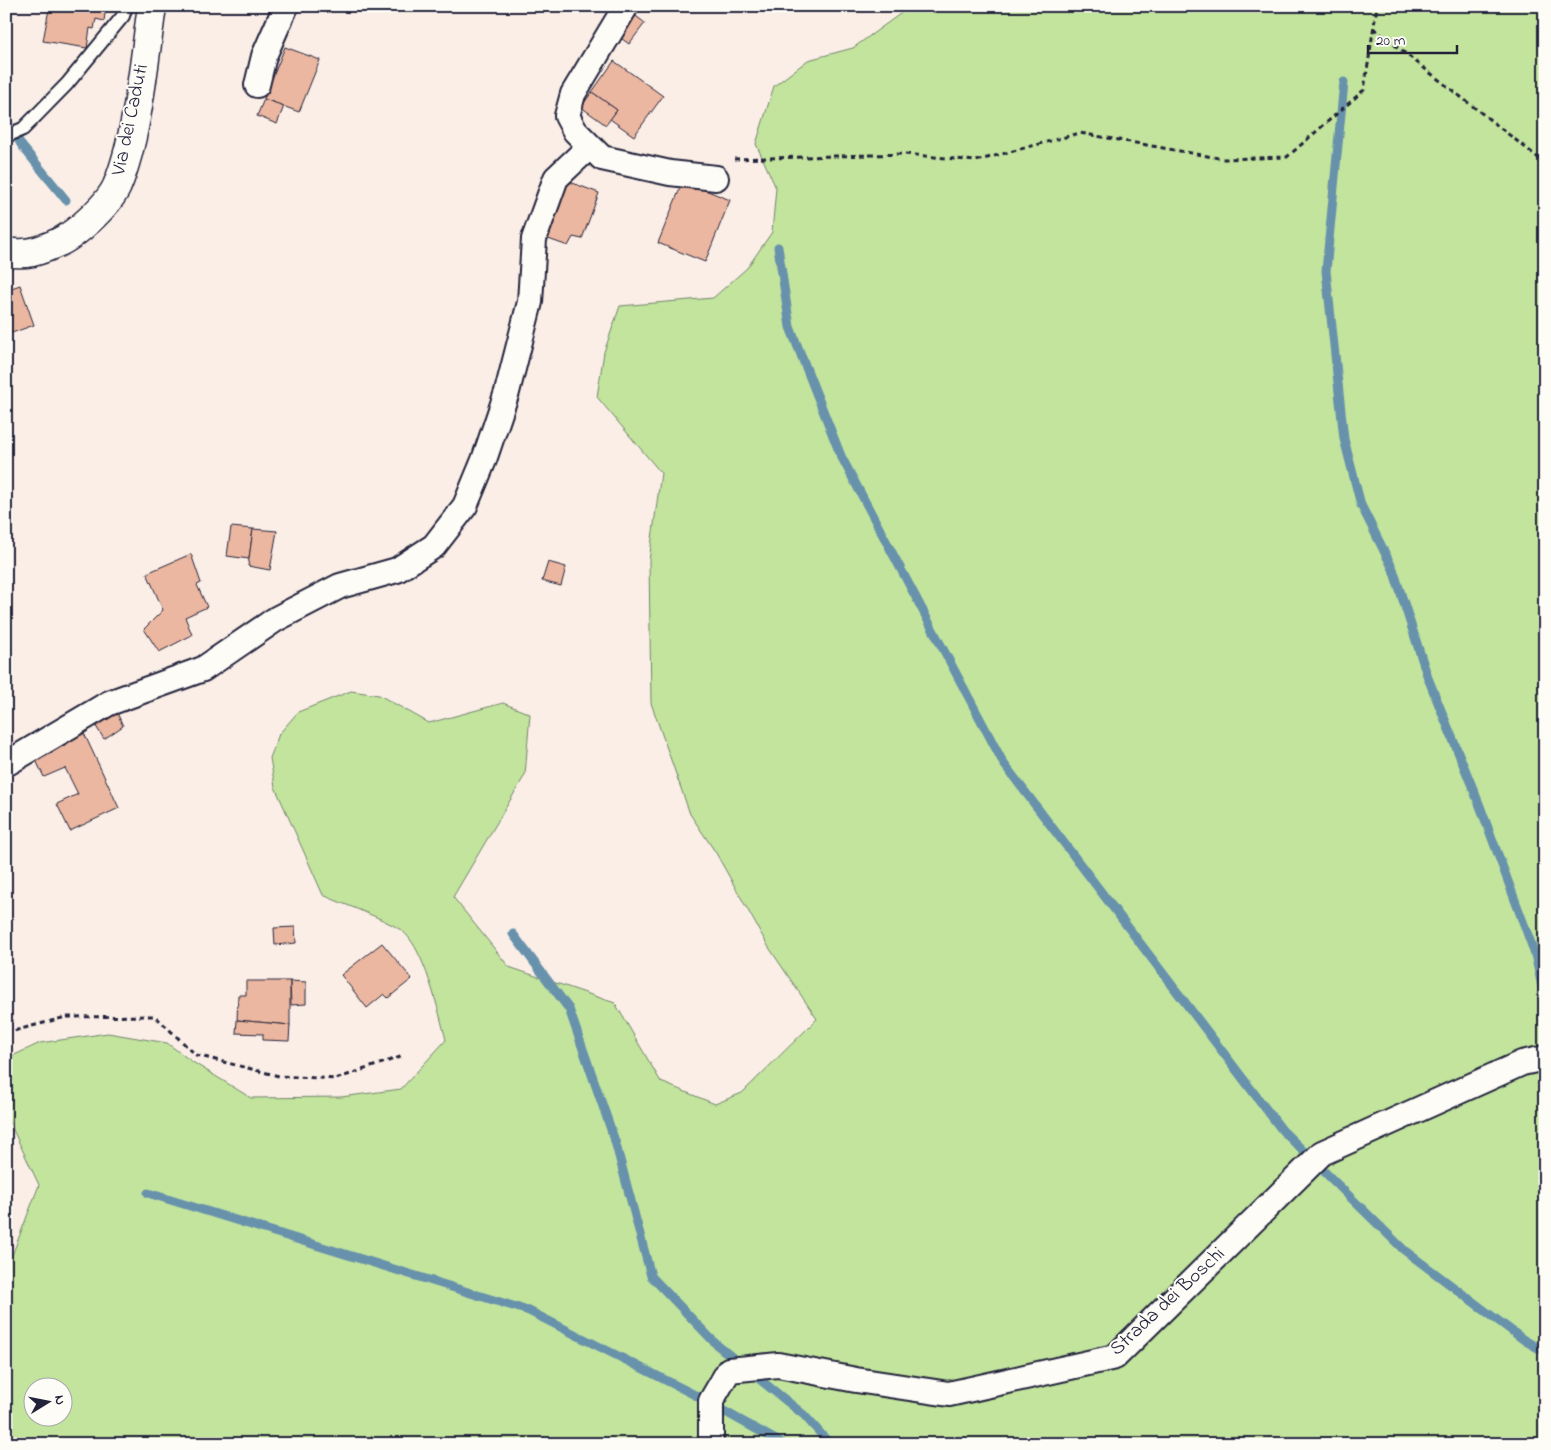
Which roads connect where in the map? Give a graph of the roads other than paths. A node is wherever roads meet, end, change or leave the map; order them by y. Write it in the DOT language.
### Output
graph roads {
  1 [pos="126,6"];
  2 [pos="152,6"];
  3 [pos="286,6"];
  4 [pos="626,6"];
  5 [pos="257,85"];
  6 [pos="6,136"];
  7 [pos="588,148"];
  8 [pos="723,168"];
  9 [pos="6,252"];
  10 [pos="6,764"];
  11 [pos="1545,1058"];
  12 [pos="711,1444"];
  1 -- 6 [label="lane"];
  2 -- 9 [label="street, Via dei Caduti"];
  3 -- 5 [label="street"];
  4 -- 8 [label="street"];
  7 -- 10 [label="street"];
  11 -- 12 [label="street, Strada dei Boschi"];
}
